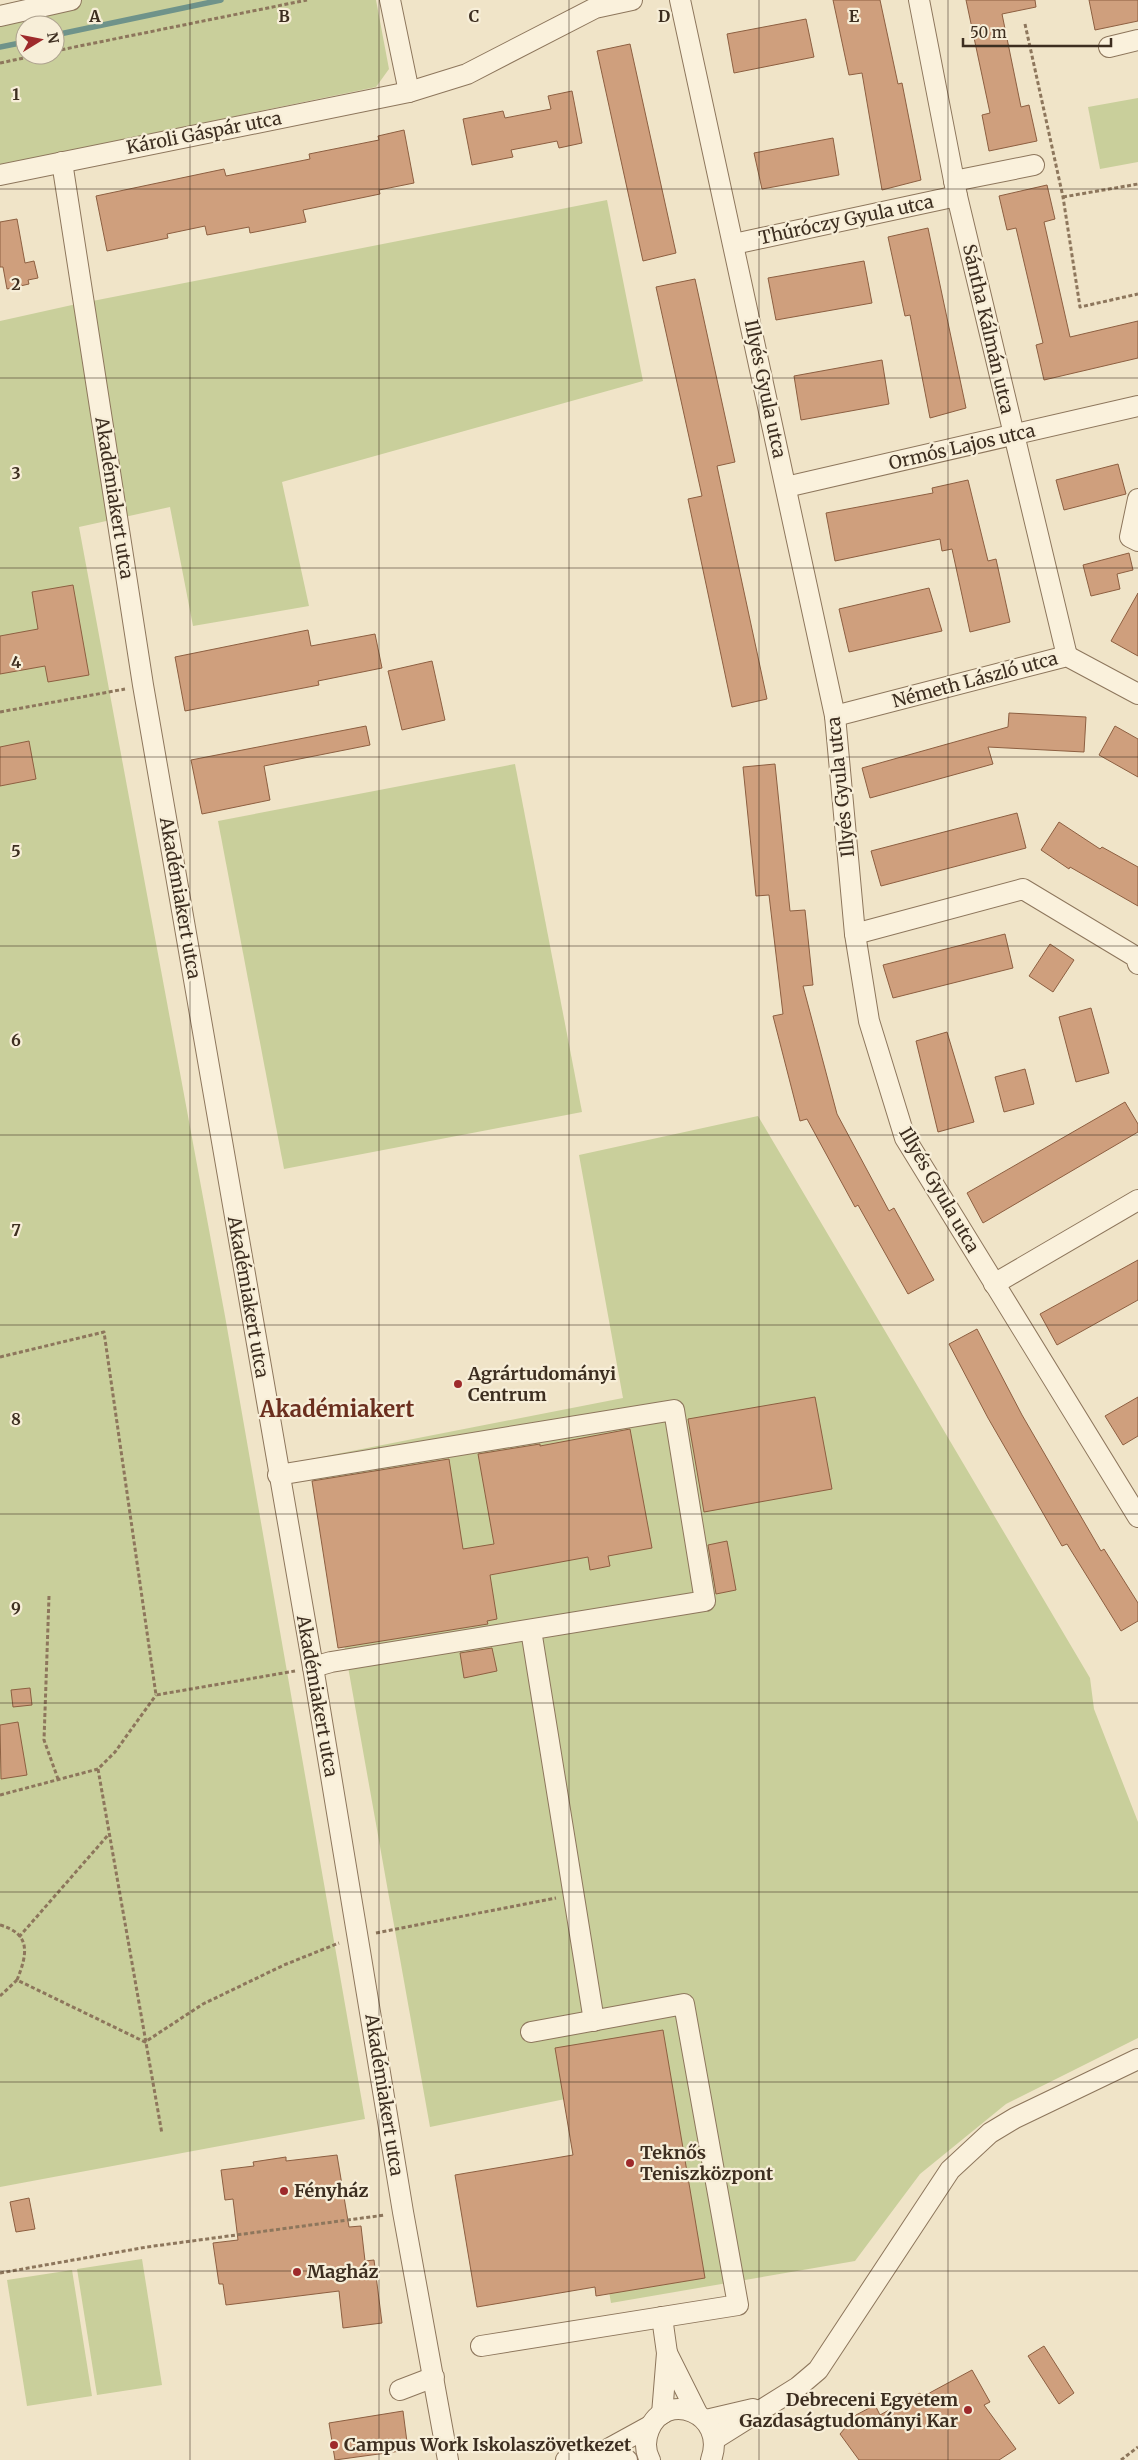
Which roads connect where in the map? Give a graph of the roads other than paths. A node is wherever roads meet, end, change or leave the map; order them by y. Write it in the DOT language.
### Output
graph roads {
  1 [pos="71,0"];
  2 [pos="390,0"];
  3 [pos="632,0"];
  4 [pos="680,0"];
  5 [pos="918,0"];
  6 [pos="0,16"];
  7 [pos="1138,40"];
  8 [pos="1109,47"];
  9 [pos="409,92"];
  10 [pos="62,162"];
  11 [pos="1034,165"];
  12 [pos="0,176"];
  13 [pos="956,188"];
  14 [pos="734,244"];
  15 [pos="1138,406"];
  16 [pos="1013,436"];
  17 [pos="786,487"];
  18 [pos="1138,499"];
  19 [pos="1138,541"];
  20 [pos="1067,656"];
  21 [pos="1138,694"];
  22 [pos="835,716"];
  23 [pos="855,934"];
  24 [pos="1138,964"];
  25 [pos="1138,1200"];
  26 [pos="994,1284"];
  27 [pos="278,1475"];
  28 [pos="1135,1505"];
  29 [pos="530,1630"];
  30 [pos="313,1668"];
  31 [pos="594,2021"];
  32 [pos="531,2032"];
  33 [pos="1138,2059"];
  34 [pos="662,2317"];
  35 [pos="481,2346"];
  36 [pos="667,2353"];
  37 [pos="434,2377"];
  38 [pos="400,2390"];
  39 [pos="767,2406"];
  40 [pos="701,2416"];
  41 [pos="656,2420"];
  42 [pos="715,2439"];
  43 [pos="599,2454"];
  44 [pos="448,2460"];
  45 [pos="566,2460"];
  46 [pos="627,2460"];
  47 [pos="650,2460"];
  48 [pos="711,2460"];
  1 -- 6 [label="street"];
  2 -- 9 [label="street"];
  3 -- 9 [label="street, Károli Gáspár utca"];
  4 -- 14 [label="street, Illyés Gyula utca"];
  5 -- 13 [label="street, Sántha Kálmán utca"];
  7 -- 8 [label="street"];
  9 -- 10 [label="street, Károli Gáspár utca"];
  10 -- 12 [label="street, Károli Gáspár utca"];
  10 -- 27 [label="street, Akadémiakert utca"];
  11 -- 13 [label="street, Thúróczy Gyula utca"];
  13 -- 14 [label="street, Thúróczy Gyula utca"];
  13 -- 16 [label="street, Sántha Kálmán utca"];
  14 -- 17 [label="street, Illyés Gyula utca"];
  15 -- 16 [label="street, Ormós Lajos utca"];
  16 -- 17 [label="street, Ormós Lajos utca"];
  16 -- 20 [label="street, Sántha Kálmán utca"];
  17 -- 22 [label="street, Illyés Gyula utca"];
  18 -- 19 [label="street"];
  20 -- 21 [label="street, Németh László utca"];
  20 -- 22 [label="street, Németh László utca"];
  22 -- 23 [label="street, Illyés Gyula utca"];
  23 -- 24 [label="street"];
  23 -- 26 [label="street, Illyés Gyula utca"];
  25 -- 26 [label="street"];
  26 -- 28 [label="street, Illyés Gyula utca"];
  27 -- 29 [label="street"];
  27 -- 30 [label="street, Akadémiakert utca"];
  29 -- 30 [label="street"];
  29 -- 31 [label="street"];
  30 -- 37 [label="street, Akadémiakert utca"];
  31 -- 32 [label="street"];
  31 -- 34 [label="street"];
  33 -- 39 [label="street"];
  34 -- 35 [label="street"];
  34 -- 36 [label="street"];
  36 -- 40 [label="street"];
  36 -- 41 [label="street"];
  37 -- 38 [label="street"];
  37 -- 44 [label="street, Akadémiakert utca"];
  39 -- 40 [label="street"];
  39 -- 42 [label="street"];
  40 -- 41 [label="street"];
  40 -- 42 [label="street"];
  41 -- 43 [label="street"];
  41 -- 47 [label="street"];
  42 -- 48 [label="street"];
  43 -- 45 [label="street"];
  43 -- 46 [label="street"];
}
